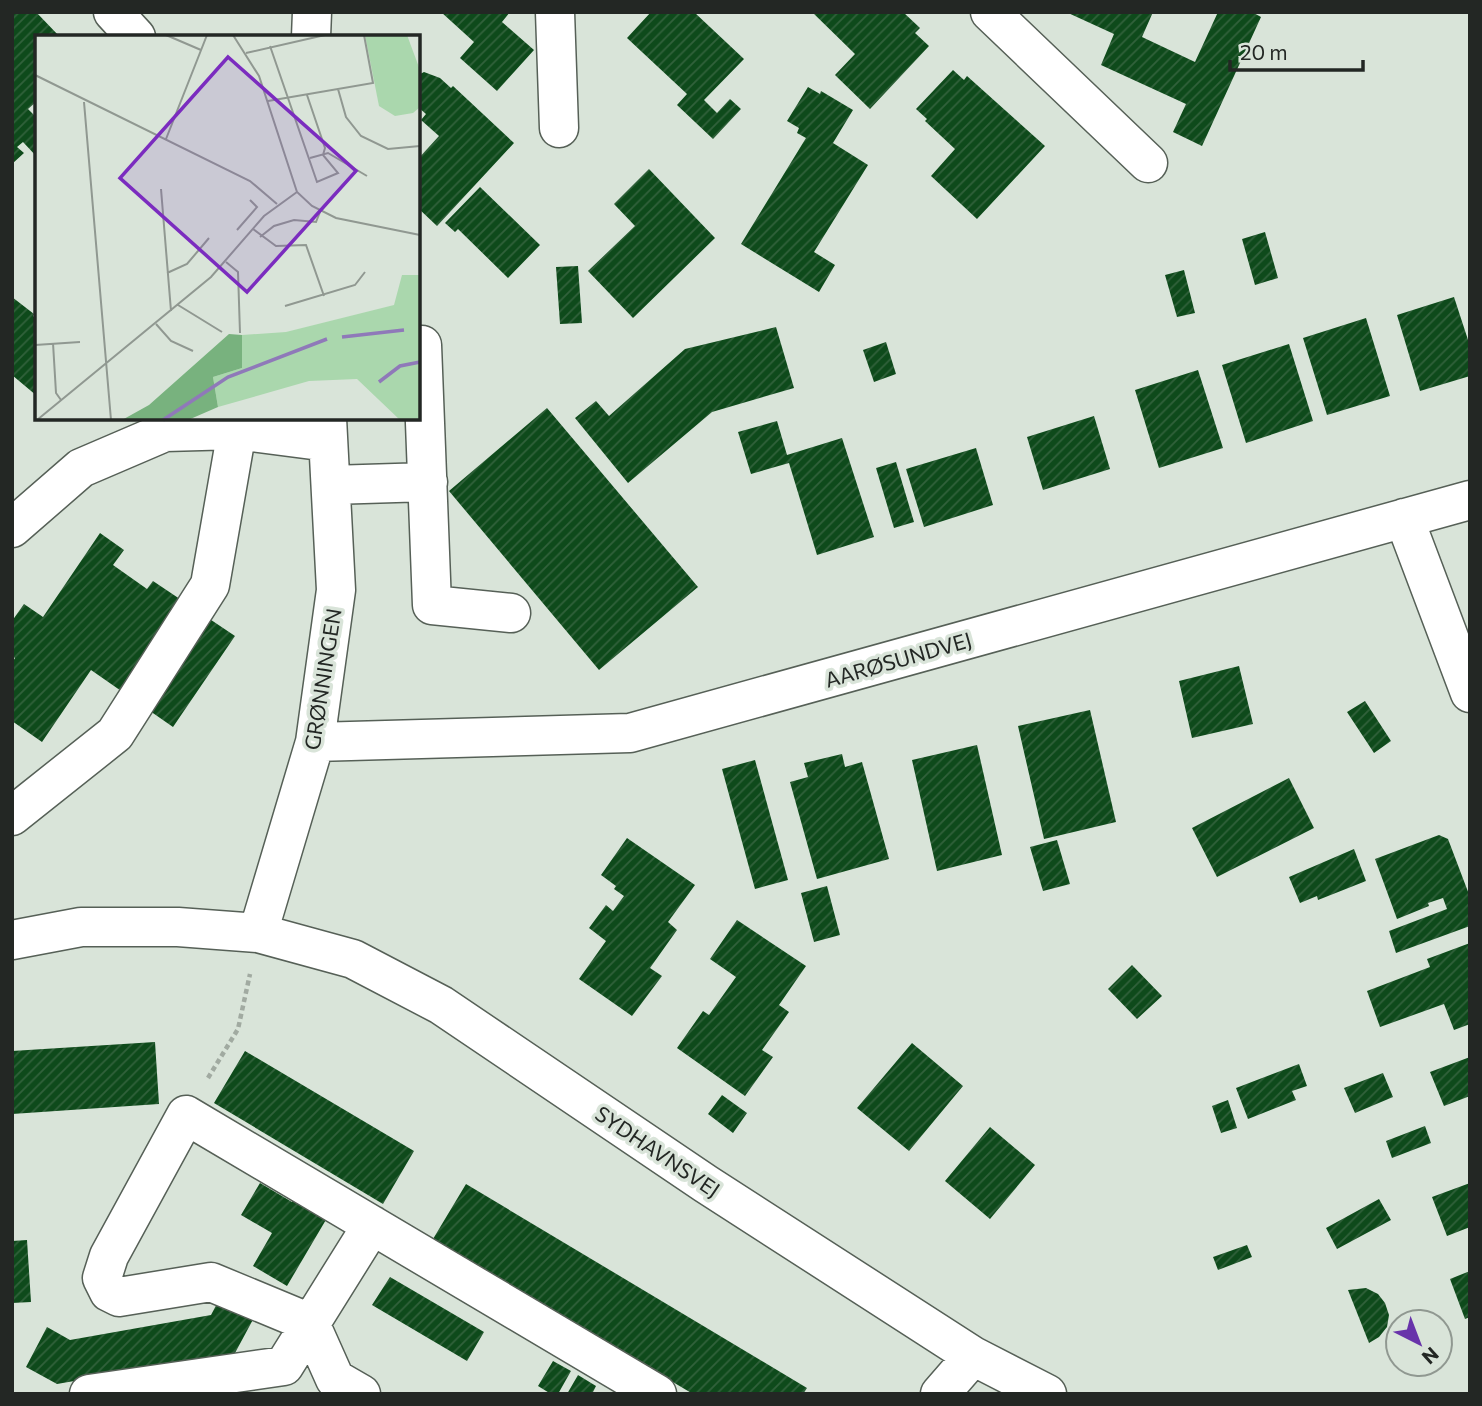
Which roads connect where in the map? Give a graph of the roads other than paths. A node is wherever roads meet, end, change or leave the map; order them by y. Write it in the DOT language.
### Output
graph roads {
  1 [pos="113,12"];
  2 [pos="312,12"];
  3 [pos="555,12"];
  4 [pos="990,12"];
  5 [pos="134,35"];
  6 [pos="311,35"];
  7 [pos="559,128"];
  8 [pos="1147,163"];
  9 [pos="422,345"];
  10 [pos="237,430"];
  11 [pos="328,430"];
  12 [pos="428,482"];
  13 [pos="331,485"];
  14 [pos="1470,500"];
  15 [pos="1404,518"];
  16 [pos="12,528"];
  17 [pos="511,613"];
  18 [pos="1470,693"];
  19 [pos="314,742"];
  20 [pos="12,816"];
  21 [pos="258,933"];
  22 [pos="12,940"];
  23 [pos="372,1225"];
  24 [pos="310,1323"];
  25 [pos="973,1356"];
  26 [pos="89,1394"];
  27 [pos="361,1394"];
  28 [pos="657,1394"];
  29 [pos="940,1394"];
  30 [pos="1047,1394"];
  1 -- 5 [label="street"];
  2 -- 6 [label="street"];
  3 -- 7 [label="street"];
  4 -- 8 [label="street"];
  9 -- 12 [label="street"];
  10 -- 11 [label="street"];
  10 -- 16 [label="street"];
  10 -- 20 [label="street"];
  11 -- 13 [label="street, GRØNNINGEN"];
  12 -- 13 [label="street"];
  12 -- 17 [label="street"];
  13 -- 19 [label="street, GRØNNINGEN"];
  14 -- 15 [label="street, AARØSUNDVEJ"];
  15 -- 18 [label="street"];
  15 -- 19 [label="street, AARØSUNDVEJ"];
  19 -- 21 [label="street, GRØNNINGEN"];
  21 -- 22 [label="street, SYDHAVNSVEJ"];
  21 -- 25 [label="street, SYDHAVNSVEJ"];
  23 -- 24 [label="street"];
  23 -- 24 [label="street"];
  23 -- 28 [label="street"];
  24 -- 26 [label="street"];
  24 -- 27 [label="street"];
  25 -- 29 [label="street"];
  25 -- 30 [label="street, SYDHAVNSVEJ"];
}
